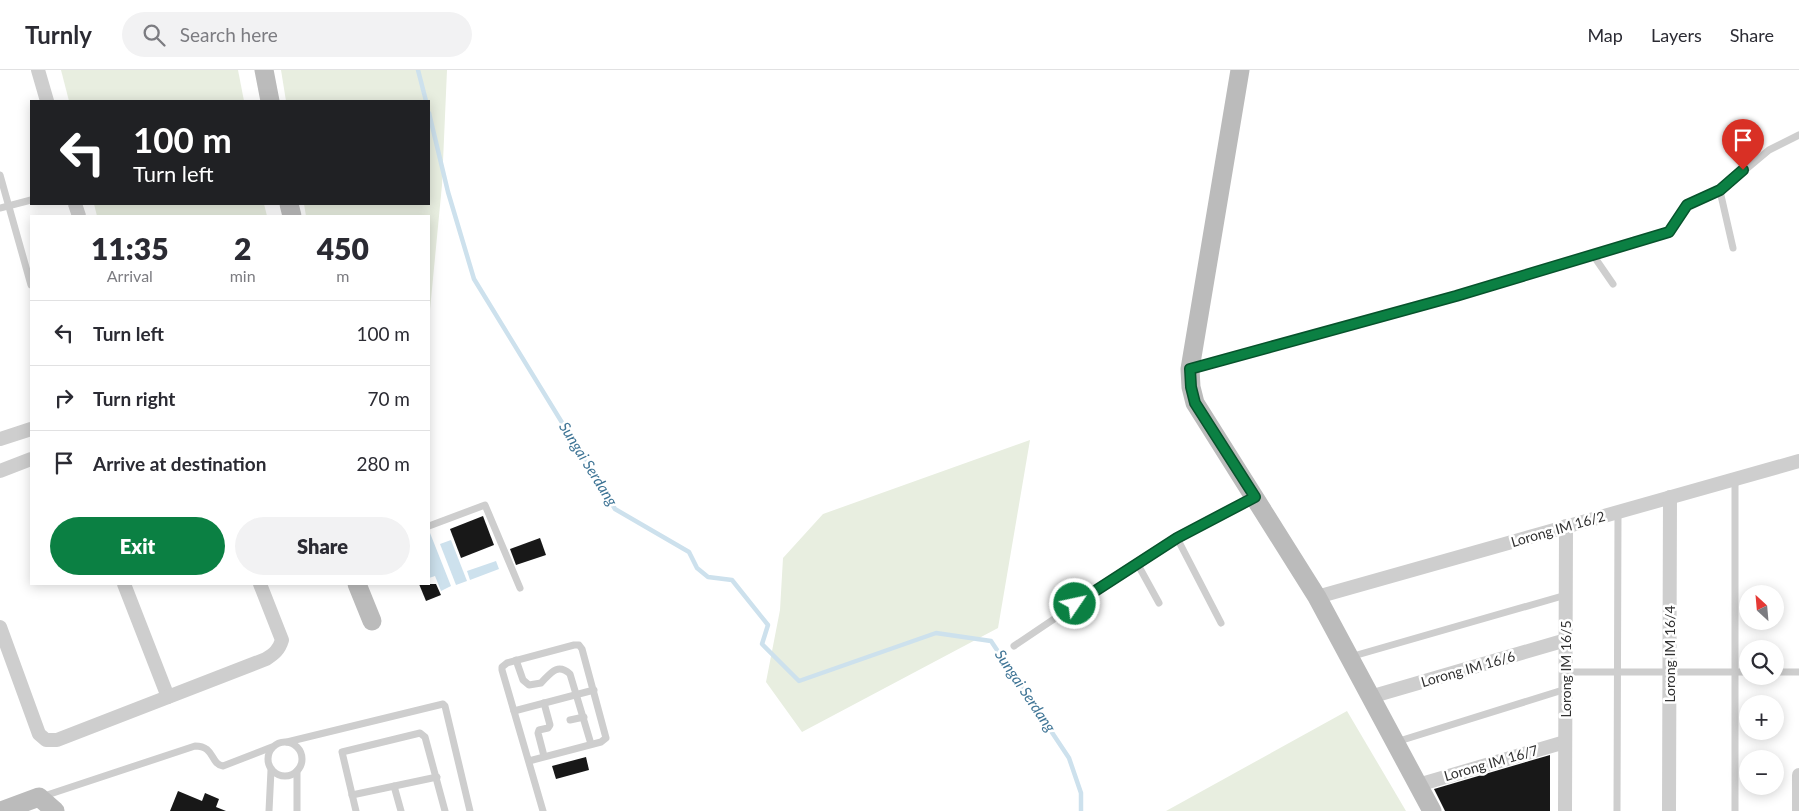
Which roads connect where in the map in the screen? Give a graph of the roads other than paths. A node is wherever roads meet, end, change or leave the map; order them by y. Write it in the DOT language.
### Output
graph roads {
  1 [pos="38,70"];
  2 [pos="264,70"];
  3 [pos="1240,70"];
  4 [pos="47,100"];
  5 [pos="270,100"];
  6 [pos="1799,135"];
  7 [pos="0,175"];
  8 [pos="1720,190"];
  9 [pos="30,200"];
  10 [pos="9,206"];
  11 [pos="0,208"];
  12 [pos="1733,248"];
  13 [pos="1593,255"];
  14 [pos="30,281"];
  15 [pos="1612,284"];
  16 [pos="1190,369"];
  17 [pos="30,429"];
  18 [pos="1,434"];
  19 [pos="30,459"];
  20 [pos="1799,460"];
  21 [pos="0,471"];
  22 [pos="1735,478"];
  23 [pos="1255,497"];
  24 [pos="1670,497"];
  25 [pos="1618,512"];
  26 [pos="430,526"];
  27 [pos="1566,526"];
  28 [pos="1177,538"];
  29 [pos="1137,563"];
  30 [pos="124,585"];
  31 [pos="260,585"];
  32 [pos="357,585"];
  33 [pos="520,588"];
  34 [pos="1566,595"];
  35 [pos="1317,597"];
  36 [pos="1159,602"];
  37 [pos="372,621"];
  38 [pos="1220,623"];
  39 [pos="0,627"];
  40 [pos="1566,640"];
  41 [pos="1014,646"];
  42 [pos="1350,658"];
  43 [pos="516,660"];
  44 [pos="1566,672"];
  45 [pos="1618,672"];
  46 [pos="1670,672"];
  47 [pos="1735,672"];
  48 [pos="1739,672"];
  49 [pos="1784,672"];
  50 [pos="1799,672"];
  51 [pos="1566,689"];
  52 [pos="594,690"];
  53 [pos="578,694"];
  54 [pos="168,697"];
  55 [pos="1370,697"];
  56 [pos="544,703"];
  57 [pos="514,711"];
  58 [pos="584,716"];
  59 [pos="570,720"];
  60 [pos="287,742"];
  61 [pos="1396,742"];
  62 [pos="1565,742"];
  63 [pos="591,744"];
  64 [pos="272,748"];
  65 [pos="544,756"];
  66 [pos="529,761"];
  67 [pos="271,770"];
  68 [pos="297,771"];
  69 [pos="1799,775"];
  70 [pos="437,776"];
  71 [pos="1418,785"];
  72 [pos="394,786"];
  73 [pos="352,795"];
  74 [pos="39,798"];
  75 [pos="1,811"];
  76 [pos="55,811"];
  77 [pos="269,811"];
  78 [pos="297,811"];
  79 [pos="356,811"];
  80 [pos="401,811"];
  81 [pos="445,811"];
  82 [pos="470,811"];
  83 [pos="543,811"];
  84 [pos="1432,811"];
  85 [pos="1565,811"];
  86 [pos="1617,811"];
  87 [pos="1669,811"];
  88 [pos="1735,811"];
  89 [pos="1799,811"];
  1 -- 4 [label="street"];
  2 -- 5 [label="street"];
  3 -- 16 [label="street"];
  6 -- 8 [label="lane"];
  7 -- 10 [label="lane"];
  8 -- 12 [label="lane"];
  8 -- 13 [label="lane"];
  9 -- 10 [label="lane"];
  10 -- 11 [label="lane"];
  10 -- 14 [label="lane"];
  13 -- 15 [label="lane"];
  13 -- 16 [label="lane"];
  16 -- 23 [label="street"];
  17 -- 18 [label="street"];
  19 -- 21 [label="street"];
  20 -- 22 [label="street, Lorong IM 16/2"];
  22 -- 24 [label="street, Lorong IM 16/2"];
  22 -- 47 [label="lane"];
  23 -- 28 [label="lane"];
  23 -- 35 [label="street"];
  24 -- 25 [label="street, Lorong IM 16/2"];
  24 -- 46 [label="street, Lorong IM 16/4"];
  25 -- 27 [label="street, Lorong IM 16/2"];
  25 -- 45 [label="lane"];
  26 -- 33 [label="lane"];
  27 -- 34 [label="street, Lorong IM 16/5"];
  27 -- 35 [label="street, Lorong IM 16/2"];
  28 -- 29 [label="lane"];
  28 -- 38 [label="lane"];
  29 -- 36 [label="lane"];
  29 -- 41 [label="lane"];
  30 -- 54 [label="street"];
  31 -- 54 [label="street"];
  32 -- 37 [label="street"];
  34 -- 40 [label="street, Lorong IM 16/5"];
  34 -- 42 [label="lane"];
  35 -- 42 [label="street"];
  39 -- 54 [label="street"];
  40 -- 44 [label="street, Lorong IM 16/5"];
  40 -- 55 [label="street, Lorong IM 16/6"];
  42 -- 55 [label="street"];
  43 -- 52 [label="lane"];
  43 -- 53 [label="lane"];
  43 -- 57 [label="lane"];
  44 -- 45 [label="lane"];
  44 -- 51 [label="street, Lorong IM 16/5"];
  45 -- 46 [label="lane"];
  45 -- 86 [label="lane"];
  46 -- 47 [label="lane"];
  46 -- 87 [label="street, Lorong IM 16/4"];
  47 -- 48 [label="lane"];
  47 -- 88 [label="lane"];
  49 -- 50 [label="lane"];
  51 -- 61 [label="lane"];
  51 -- 62 [label="street, Lorong IM 16/5"];
  52 -- 53 [label="lane"];
  52 -- 63 [label="lane"];
  53 -- 56 [label="lane"];
  53 -- 58 [label="lane"];
  55 -- 61 [label="street"];
  56 -- 57 [label="lane"];
  56 -- 65 [label="lane"];
  57 -- 66 [label="lane"];
  58 -- 59 [label="lane"];
  58 -- 63 [label="lane"];
  60 -- 64 [label="lane"];
  60 -- 68 [label="lane"];
  60 -- 82 [label="lane"];
  61 -- 71 [label="street"];
  62 -- 71 [label="street, Lorong IM 16/7"];
  62 -- 85 [label="street, Lorong IM 16/5"];
  63 -- 65 [label="lane"];
  64 -- 67 [label="lane"];
  64 -- 74 [label="lane"];
  65 -- 66 [label="lane"];
  66 -- 83 [label="lane"];
  67 -- 68 [label="lane"];
  67 -- 77 [label="lane"];
  68 -- 78 [label="lane"];
  69 -- 89 [label="street"];
  70 -- 72 [label="lane"];
  70 -- 73 [label="lane"];
  70 -- 81 [label="lane"];
  71 -- 84 [label="street"];
  72 -- 73 [label="lane"];
  72 -- 80 [label="lane"];
  73 -- 79 [label="lane"];
  74 -- 75 [label="street"];
  74 -- 76 [label="street"];
}
